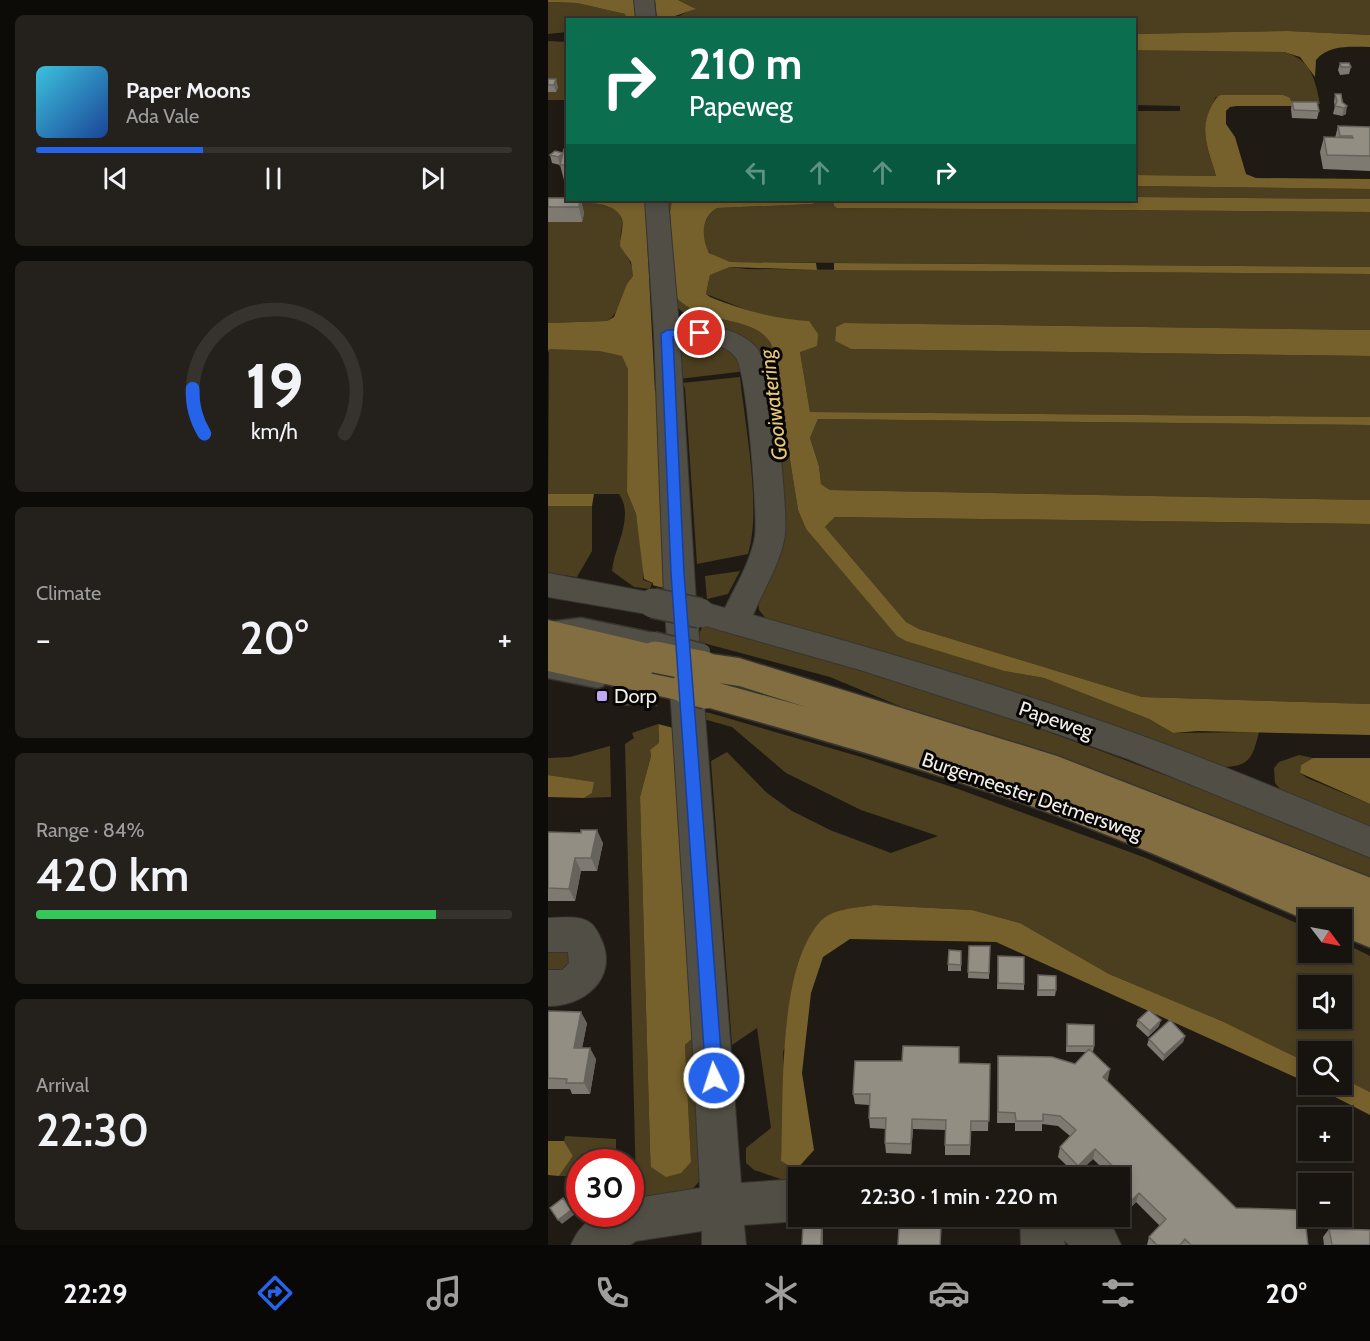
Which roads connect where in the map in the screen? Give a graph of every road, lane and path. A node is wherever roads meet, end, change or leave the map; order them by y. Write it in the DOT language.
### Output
graph roads {
  1 [pos="644,0"];
  2 [pos="646,18"];
  3 [pos="656,201"];
  4 [pos="667,334"];
  5 [pos="548,585"];
  6 [pos="734,622"];
  7 [pos="548,628"];
  8 [pos="548,633"];
  9 [pos="548,658"];
  10 [pos="678,671"];
  11 [pos="548,672"];
  12 [pos="1370,843"];
  13 [pos="1370,896"];
  14 [pos="1370,930"];
  15 [pos="548,935"];
  16 [pos="548,988"];
  17 [pos="788,1203"];
  18 [pos="724,1225"];
  19 [pos="1042,1227"];
  20 [pos="1082,1227"];
  21 [pos="593,1245"];
  22 [pos="1043,1245"];
  23 [pos="1099,1245"];
  1 -- 2 [label="street"];
  3 -- 4 [label="street"];
  4 -- 6 [label="street"];
  4 -- 18 [label="street"];
  5 -- 6 [label="street, Papeweg, bridge"];
  6 -- 12 [label="street, Papeweg"];
  7 -- 10 [label="lane, Burgemeester Detmersweg"];
  8 -- 10 [label="main road, Burgemeester Detmersweg"];
  9 -- 10 [label="main road, Burgemeester Detmersweg"];
  10 -- 11 [label="lane, Burgemeester Detmersweg"];
  10 -- 13 [label="main road, Burgemeester Detmersweg"];
  10 -- 14 [label="main road, Burgemeester Detmersweg"];
  15 -- 16 [label="street"];
  17 -- 18 [label="street"];
  18 -- 21 [label="street"];
  19 -- 22 [label="street"];
  20 -- 23 [label="street"];
}
